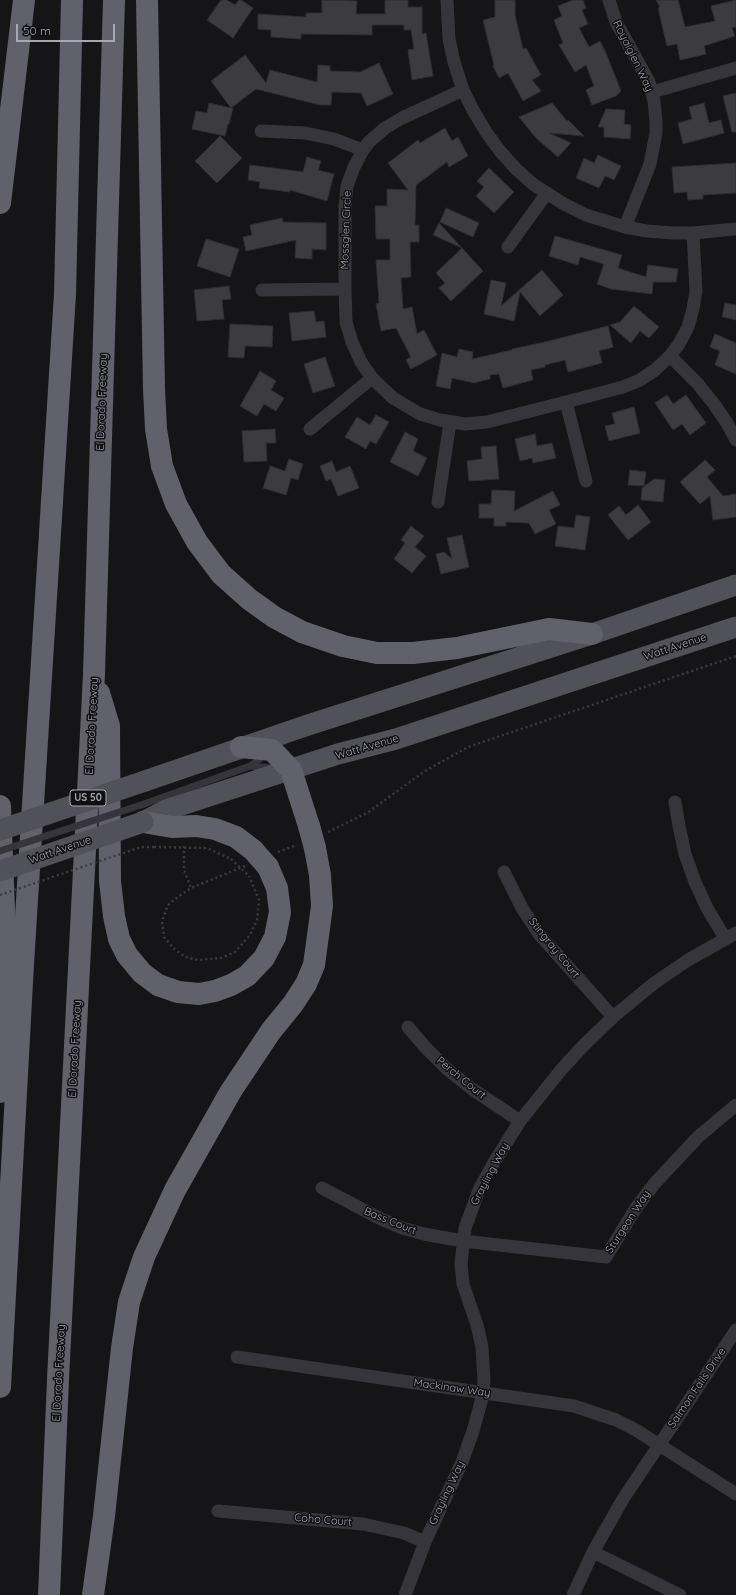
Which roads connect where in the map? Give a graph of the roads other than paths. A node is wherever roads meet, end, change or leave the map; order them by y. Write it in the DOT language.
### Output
graph roads {
  1 [pos="24,0"];
  2 [pos="72,0"];
  3 [pos="114,0"];
  4 [pos="148,0"];
  5 [pos="447,0"];
  6 [pos="609,0"];
  7 [pos="736,68"];
  8 [pos="463,90"];
  9 [pos="652,92"];
  10 [pos="261,131"];
  11 [pos="363,150"];
  12 [pos="546,193"];
  13 [pos="0,204"];
  14 [pos="626,228"];
  15 [pos="736,229"];
  16 [pos="693,233"];
  17 [pos="508,247"];
  18 [pos="345,289"];
  19 [pos="262,290"];
  20 [pos="670,356"];
  21 [pos="372,378"];
  22 [pos="566,402"];
  23 [pos="450,422"];
  24 [pos="310,429"];
  25 [pos="736,440"];
  26 [pos="586,481"];
  27 [pos="438,502"];
  28 [pos="736,585"];
  29 [pos="736,628"];
  30 [pos="592,634"];
  31 [pos="94,674"];
  32 [pos="308,725"];
  33 [pos="278,745"];
  34 [pos="246,757"];
  35 [pos="291,770"];
  36 [pos="675,802"];
  37 [pos="0,806"];
  38 [pos="143,813"];
  39 [pos="0,830"];
  40 [pos="0,851"];
  41 [pos="0,871"];
  42 [pos="504,872"];
  43 [pos="731,935"];
  44 [pos="613,1017"];
  45 [pos="408,1027"];
  46 [pos="0,1092"];
  47 [pos="736,1104"];
  48 [pos="520,1121"];
  49 [pos="322,1188"];
  50 [pos="463,1241"];
  51 [pos="736,1330"];
  52 [pos="237,1357"];
  53 [pos="0,1387"];
  54 [pos="482,1392"];
  55 [pos="658,1445"];
  56 [pos="734,1488"];
  57 [pos="218,1511"];
  58 [pos="425,1542"];
  59 [pos="593,1552"];
  60 [pos="49,1595"];
  61 [pos="93,1595"];
  62 [pos="405,1595"];
  63 [pos="573,1595"];
  64 [pos="680,1595"];
  1 -- 13 [label="highway"];
  2 -- 53 [label="highway"];
  3 -- 31 [label="highway, El Dorado Freeway / US 50"];
  4 -- 30 [label="highway"];
  5 -- 8 [label="street"];
  6 -- 9 [label="street, Royalglen Way"];
  7 -- 9 [label="street"];
  8 -- 11 [label="street, Mossglen Circle"];
  8 -- 12 [label="street"];
  9 -- 14 [label="street, Royalglen Way"];
  10 -- 11 [label="street"];
  11 -- 18 [label="street, Mossglen Circle"];
  12 -- 14 [label="street"];
  12 -- 17 [label="street"];
  14 -- 16 [label="street"];
  15 -- 16 [label="street"];
  16 -- 20 [label="street, Mossglen Circle"];
  18 -- 19 [label="street"];
  18 -- 21 [label="street, Mossglen Circle"];
  20 -- 22 [label="street, Mossglen Circle"];
  20 -- 25 [label="street"];
  21 -- 23 [label="street, Mossglen Circle"];
  21 -- 24 [label="street"];
  22 -- 23 [label="street, Mossglen Circle"];
  22 -- 26 [label="street"];
  23 -- 27 [label="street"];
  28 -- 30 [label="main road"];
  29 -- 35 [label="main road, Watt Avenue"];
  30 -- 32 [label="main road"];
  31 -- 38 [label="highway"];
  31 -- 60 [label="highway, El Dorado Freeway / US 50"];
  32 -- 33 [label="lane"];
  32 -- 34 [label="main road"];
  33 -- 34 [label="highway"];
  33 -- 35 [label="highway"];
  34 -- 35 [label="lane"];
  34 -- 38 [label="lane"];
  34 -- 39 [label="main road, bridge"];
  35 -- 38 [label="main road, Watt Avenue"];
  35 -- 61 [label="highway"];
  36 -- 43 [label="street"];
  37 -- 46 [label="highway"];
  38 -- 40 [label="lane, bridge"];
  38 -- 41 [label="main road, Watt Avenue, bridge"];
  42 -- 44 [label="street, Stingray Court"];
  43 -- 44 [label="street, Grayling Way"];
  44 -- 48 [label="street, Grayling Way"];
  45 -- 48 [label="street, Perch Court"];
  47 -- 50 [label="street, Sturgeon Way"];
  48 -- 50 [label="street, Grayling Way"];
  49 -- 50 [label="street, Bass Court"];
  50 -- 54 [label="street, Grayling Way"];
  51 -- 55 [label="street, Salmon Falls Drive"];
  52 -- 54 [label="street, Mackinaw Way"];
  54 -- 55 [label="street, Mackinaw Way"];
  54 -- 58 [label="street, Grayling Way"];
  55 -- 56 [label="street"];
  55 -- 59 [label="street, Salmon Falls Drive"];
  57 -- 58 [label="street, Coho Court"];
  58 -- 62 [label="street, Grayling Way"];
  59 -- 63 [label="street, Salmon Falls Drive"];
  59 -- 64 [label="street"];
}
